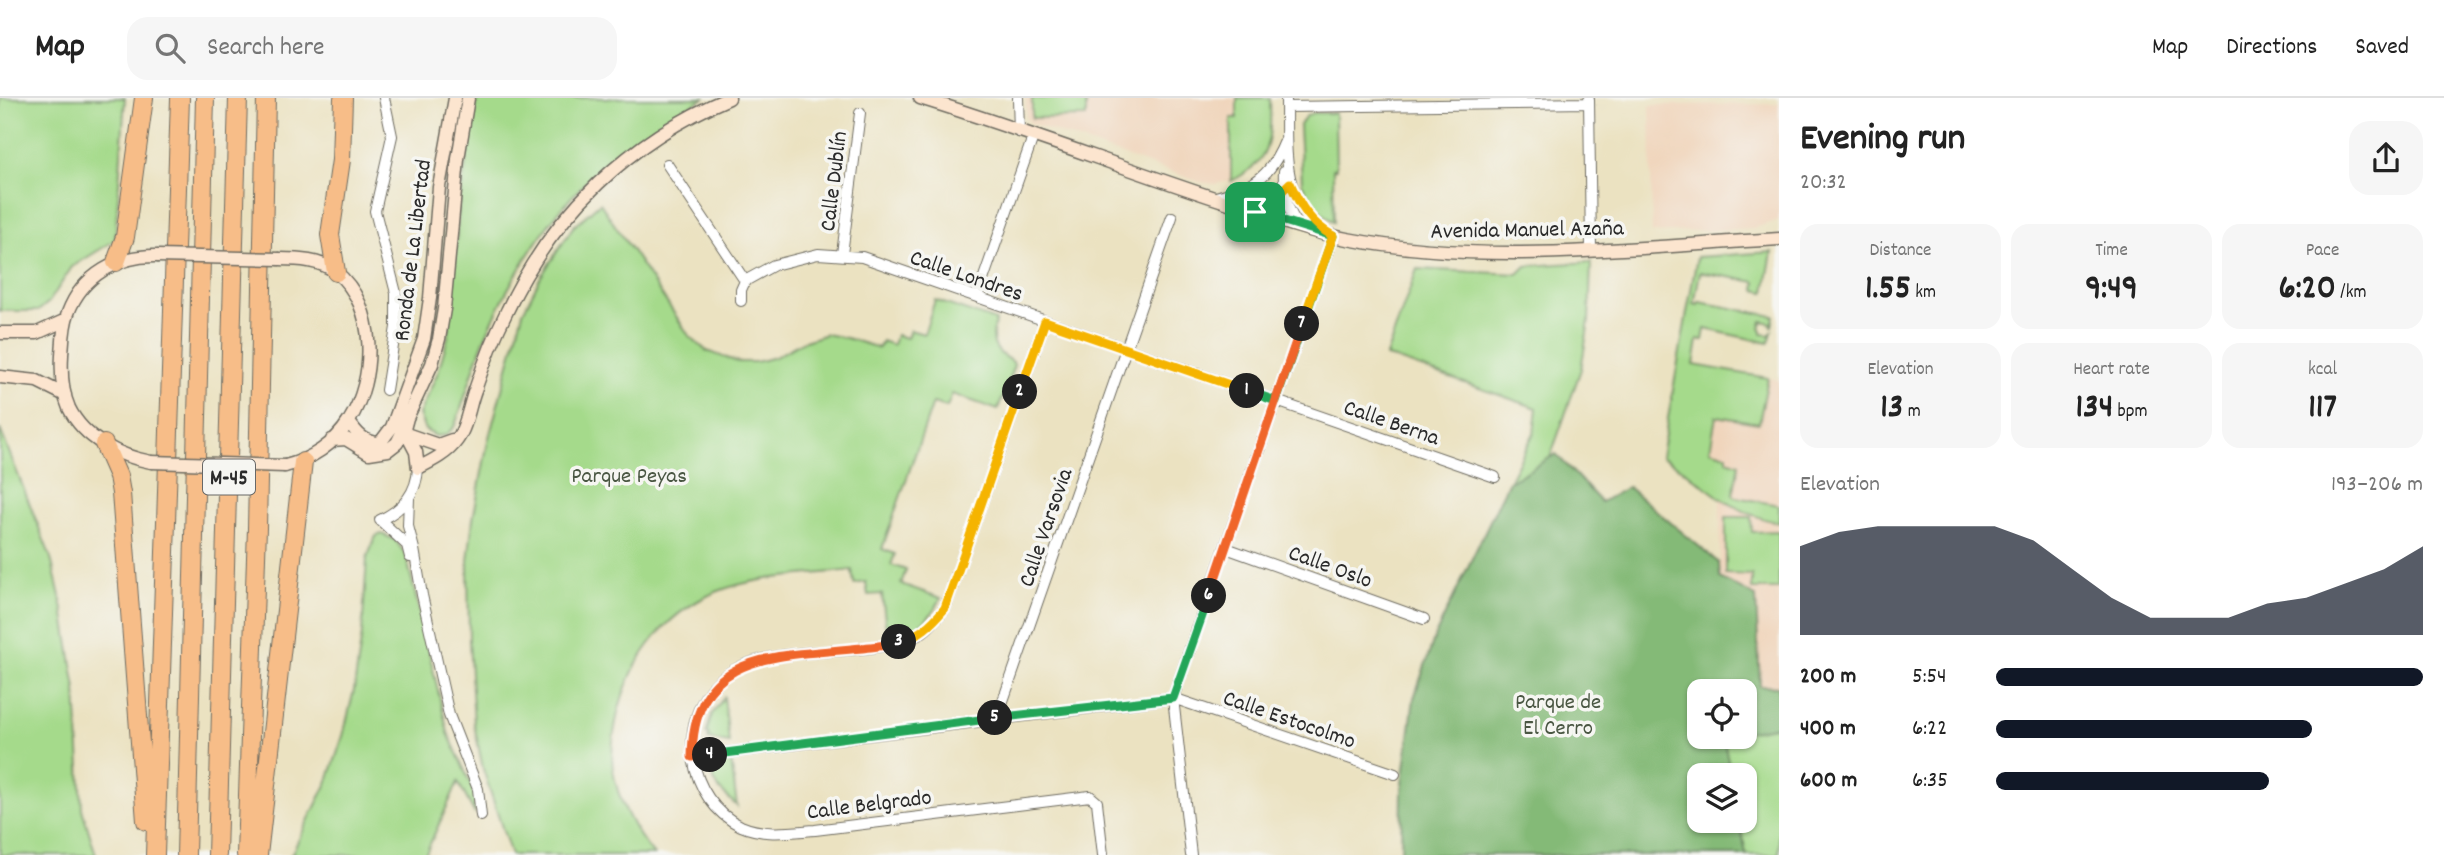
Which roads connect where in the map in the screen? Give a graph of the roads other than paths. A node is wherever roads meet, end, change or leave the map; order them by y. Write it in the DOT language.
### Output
graph roads {
  1 [pos="144,98"];
  2 [pos="180,98"];
  3 [pos="205,98"];
  4 [pos="238,98"];
  5 [pos="266,98"];
  6 [pos="343,98"];
  7 [pos="352,98"];
  8 [pos="384,98"];
  9 [pos="455,98"];
  10 [pos="468,98"];
  11 [pos="729,98"];
  12 [pos="920,98"];
  13 [pos="1018,98"];
  14 [pos="1589,100"];
  15 [pos="1286,102"];
  16 [pos="860,113"];
  17 [pos="1019,132"];
  18 [pos="1033,137"];
  19 [pos="1287,137"];
  20 [pos="341,160"];
  21 [pos="667,164"];
  22 [pos="1286,187"];
  23 [pos="1212,198"];
  24 [pos="1255,212"];
  25 [pos="1172,217"];
  26 [pos="1299,226"];
  27 [pos="1333,236"];
  28 [pos="1779,239"];
  29 [pos="1591,250"];
  30 [pos="842,254"];
  31 [pos="116,262"];
  32 [pos="336,272"];
  33 [pos="745,281"];
  34 [pos="977,298"];
  35 [pos="741,302"];
  36 [pos="65,320"];
  37 [pos="1045,321"];
  38 [pos="0,333"];
  39 [pos="1126,349"];
  40 [pos="0,377"];
  41 [pos="386,390"];
  42 [pos="65,395"];
  43 [pos="1276,401"];
  44 [pos="349,422"];
  45 [pos="407,432"];
  46 [pos="461,433"];
  47 [pos="332,440"];
  48 [pos="104,444"];
  49 [pos="294,464"];
  50 [pos="418,468"];
  51 [pos="1496,477"];
  52 [pos="409,498"];
  53 [pos="1226,548"];
  54 [pos="422,595"];
  55 [pos="1424,619"];
  56 [pos="1173,698"];
  57 [pos="997,718"];
  58 [pos="692,757"];
  59 [pos="1395,774"];
  60 [pos="481,816"];
  61 [pos="147,855"];
  62 [pos="155,855"];
  63 [pos="186,855"];
  64 [pos="217,855"];
  65 [pos="246,855"];
  66 [pos="258,855"];
  67 [pos="1103,855"];
  68 [pos="1191,855"];
  1 -- 31 [label="highway"];
  2 -- 62 [label="highway"];
  3 -- 63 [label="highway, M-45"];
  4 -- 64 [label="highway, M-45"];
  5 -- 65 [label="highway"];
  6 -- 20 [label="highway"];
  7 -- 20 [label="street"];
  8 -- 41 [label="street"];
  9 -- 44 [label="main road, Ronda de La Libertad"];
  10 -- 45 [label="main road, Ronda de La Libertad"];
  11 -- 46 [label="main road"];
  12 -- 17 [label="main road, Avenida Manuel Azaña"];
  13 -- 17 [label="street"];
  14 -- 15 [label="street"];
  14 -- 29 [label="street"];
  15 -- 19 [label="street"];
  16 -- 30 [label="street, Calle Dublín"];
  17 -- 18 [label="main road, Avenida Manuel Azaña"];
  18 -- 23 [label="main road, Avenida Manuel Azaña"];
  18 -- 34 [label="street"];
  19 -- 22 [label="street"];
  19 -- 23 [label="street"];
  20 -- 32 [label="highway"];
  21 -- 33 [label="street"];
  22 -- 24 [label="street"];
  22 -- 26 [label="street"];
  22 -- 27 [label="street"];
  23 -- 24 [label="main road, Avenida Manuel Azaña"];
  24 -- 26 [label="main road, Avenida Manuel Azaña"];
  25 -- 39 [label="street, Calle Varsovia"];
  26 -- 27 [label="main road, Avenida Manuel Azaña"];
  27 -- 29 [label="main road, Avenida Manuel Azaña"];
  27 -- 43 [label="street"];
  28 -- 29 [label="main road, Avenida Manuel Azaña"];
  30 -- 33 [label="street, Calle Londres"];
  30 -- 34 [label="street, Calle Londres"];
  31 -- 32 [label="main road, M-45, bridge"];
  31 -- 36 [label="main road, M-45"];
  32 -- 44 [label="main road"];
  33 -- 35 [label="street"];
  34 -- 37 [label="street, Calle Londres"];
  36 -- 38 [label="main road"];
  36 -- 42 [label="main road, M-45"];
  37 -- 39 [label="street, Calle Londres"];
  37 -- 58 [label="street"];
  39 -- 43 [label="street, Calle Londres"];
  39 -- 57 [label="street, Calle Varsovia"];
  40 -- 42 [label="main road"];
  42 -- 48 [label="main road, M-45"];
  43 -- 51 [label="street, Calle Berna"];
  43 -- 53 [label="street"];
  44 -- 47 [label="main road"];
  45 -- 46 [label="main road"];
  45 -- 47 [label="main road, Ronda de La Libertad"];
  45 -- 50 [label="main road"];
  46 -- 50 [label="main road"];
  47 -- 49 [label="main road"];
  48 -- 49 [label="main road, M-45, bridge"];
  48 -- 61 [label="highway"];
  49 -- 66 [label="highway"];
  50 -- 52 [label="street"];
  52 -- 54 [label="street"];
  52 -- 54 [label="street"];
  53 -- 55 [label="street, Calle Oslo"];
  53 -- 56 [label="street"];
  54 -- 60 [label="street"];
  56 -- 57 [label="street"];
  56 -- 59 [label="street, Calle Estocolmo"];
  56 -- 68 [label="street"];
  57 -- 58 [label="street"];
  58 -- 67 [label="street, Calle Belgrado"];
}
